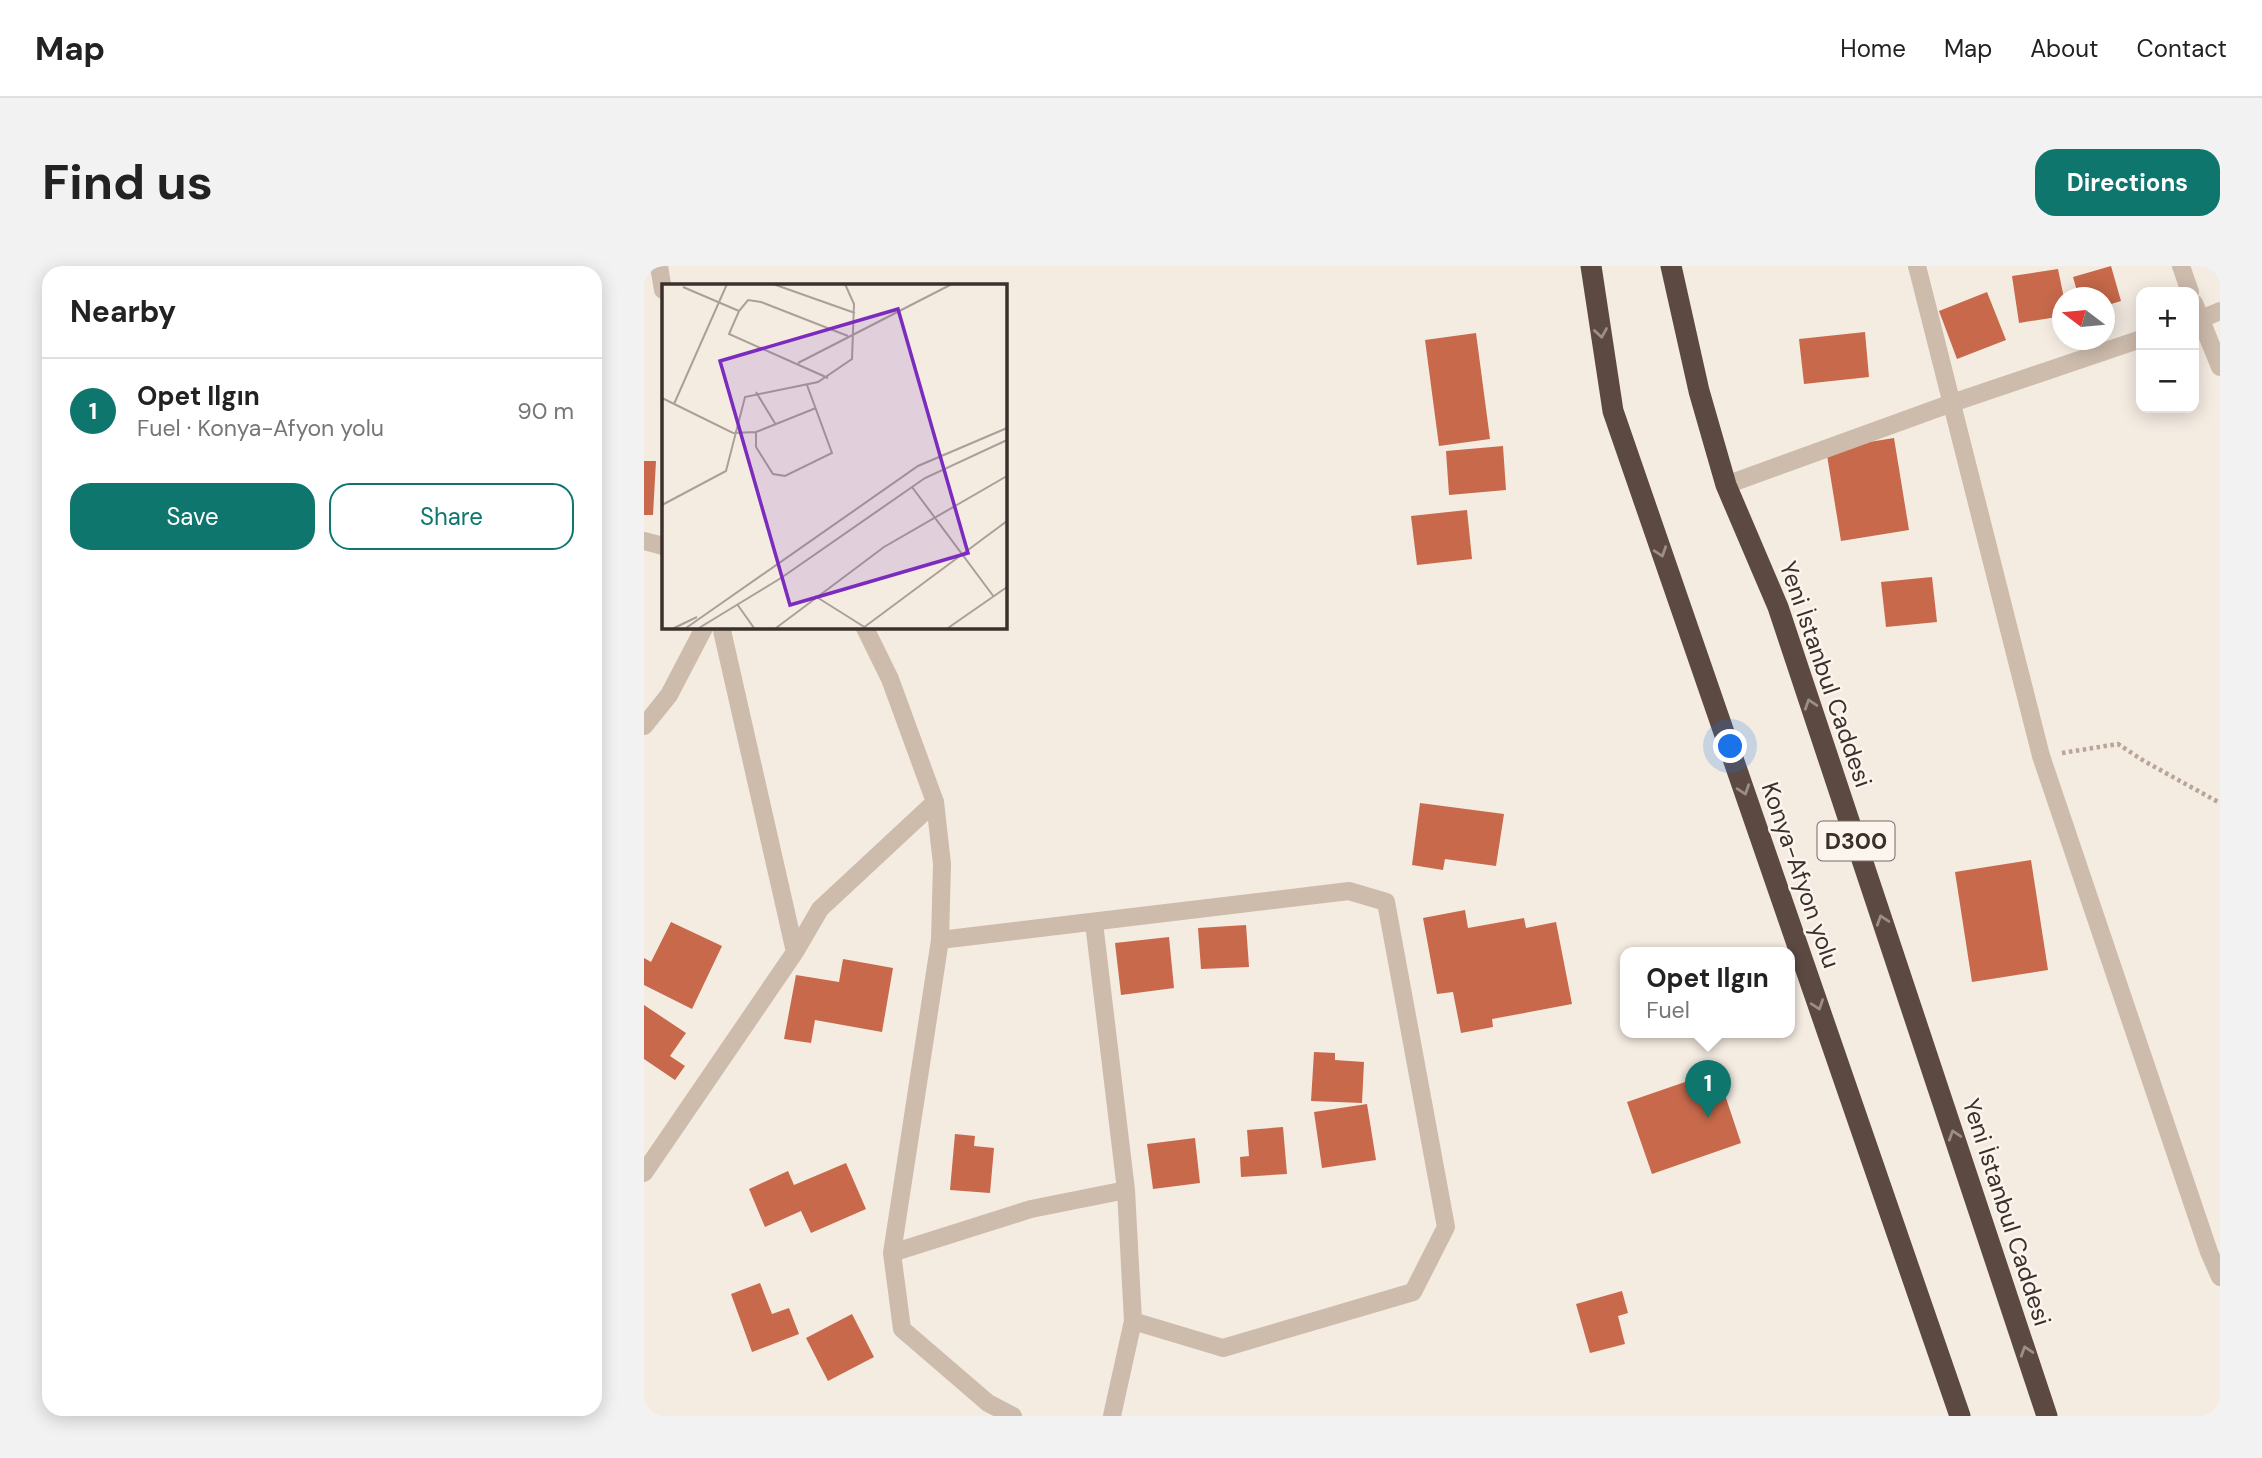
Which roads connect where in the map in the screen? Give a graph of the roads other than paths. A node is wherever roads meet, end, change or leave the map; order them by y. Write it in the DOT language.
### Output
graph roads {
  1 [pos="659,266"];
  2 [pos="1591,266"];
  3 [pos="1671,266"];
  4 [pos="1916,266"];
  5 [pos="2181,266"];
  6 [pos="662,284"];
  7 [pos="2188,287"];
  8 [pos="2220,311"];
  9 [pos="2199,314"];
  10 [pos="2199,322"];
  11 [pos="2136,341"];
  12 [pos="2220,367"];
  13 [pos="1952,403"];
  14 [pos="1726,485"];
  15 [pos="644,541"];
  16 [pos="662,546"];
  17 [pos="704,628"];
  18 [pos="721,628"];
  19 [pos="865,628"];
  20 [pos="644,726"];
  21 [pos="935,802"];
  22 [pos="1094,923"];
  23 [pos="940,940"];
  24 [pos="795,952"];
  25 [pos="644,1173"];
  26 [pos="1126,1190"];
  27 [pos="2214,1247"];
  28 [pos="892,1253"];
  29 [pos="2220,1276"];
  30 [pos="1133,1321"];
  31 [pos="1013,1416"];
  32 [pos="1112,1416"];
  33 [pos="1960,1416"];
  34 [pos="2047,1416"];
  1 -- 6 [label="street"];
  2 -- 33 [label="highway, Konya-Afyon yolu, one-way"];
  3 -- 14 [label="highway, Yeni İstanbul Caddesi / D300"];
  4 -- 13 [label="street"];
  5 -- 7 [label="street"];
  8 -- 9 [label="street"];
  10 -- 12 [label="street"];
  11 -- 13 [label="street"];
  13 -- 14 [label="street"];
  13 -- 27 [label="street"];
  34 -- 14 [label="highway, Yeni İstanbul Caddesi / D300, one-way"];
  15 -- 16 [label="street"];
  17 -- 20 [label="street"];
  18 -- 24 [label="street"];
  19 -- 21 [label="street"];
  21 -- 23 [label="street"];
  21 -- 24 [label="street"];
  22 -- 23 [label="street"];
  22 -- 26 [label="street"];
  22 -- 30 [label="street"];
  23 -- 28 [label="street"];
  24 -- 25 [label="street"];
  26 -- 28 [label="street"];
  26 -- 30 [label="street"];
  27 -- 29 [label="street"];
  28 -- 31 [label="street"];
  30 -- 32 [label="street"];
}
